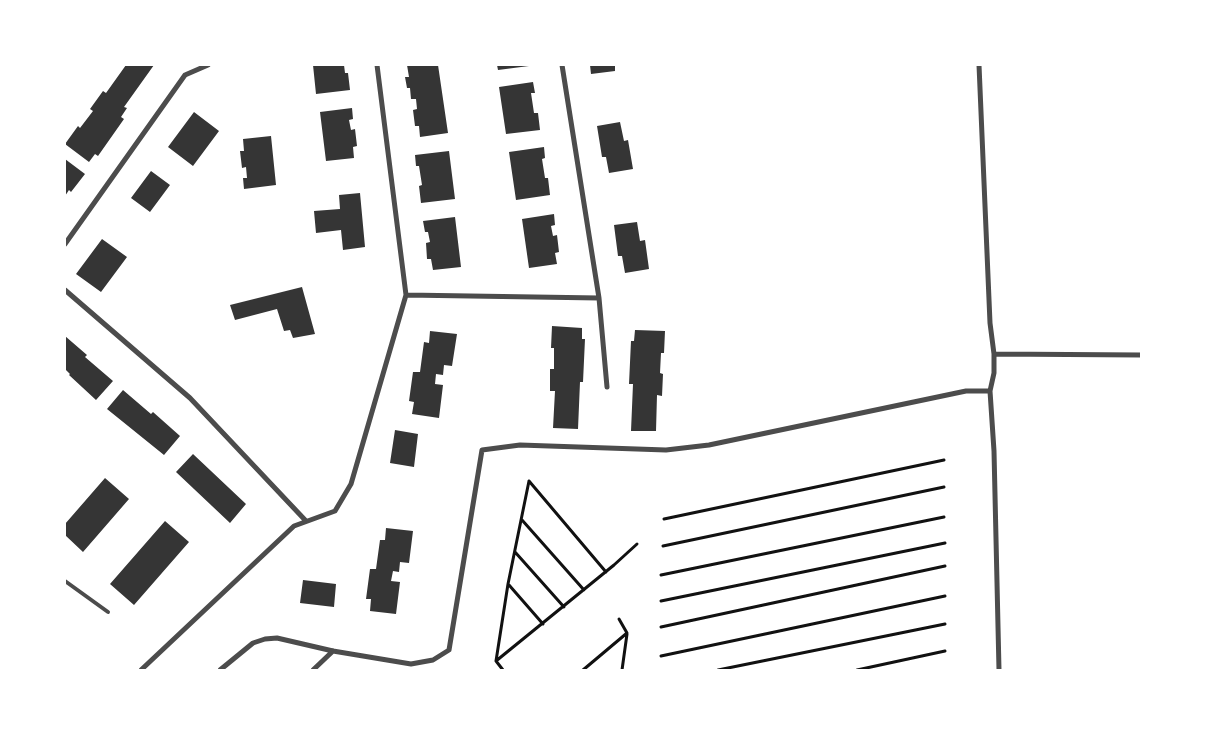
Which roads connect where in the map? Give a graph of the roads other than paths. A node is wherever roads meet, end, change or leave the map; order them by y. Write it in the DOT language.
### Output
graph roads {
  1 [pos="208,65"];
  2 [pos="377,65"];
  3 [pos="562,65"];
  4 [pos="979,65"];
  5 [pos="65,244"];
  6 [pos="65,290"];
  7 [pos="406,295"];
  8 [pos="599,298"];
  9 [pos="994,354"];
  10 [pos="1141,355"];
  11 [pos="607,387"];
  12 [pos="990,391"];
  13 [pos="306,521"];
  14 [pos="65,581"];
  15 [pos="108,612"];
  16 [pos="333,652"];
  17 [pos="141,670"];
  18 [pos="220,670"];
  19 [pos="313,670"];
  20 [pos="999,670"];
  1 -- 5 [label="street"];
  2 -- 7 [label="street"];
  3 -- 8 [label="street"];
  4 -- 9 [label="street"];
  6 -- 13 [label="street"];
  7 -- 8 [label="street"];
  7 -- 13 [label="street"];
  8 -- 11 [label="street"];
  9 -- 10 [label="street"];
  9 -- 12 [label="street"];
  12 -- 16 [label="street"];
  12 -- 20 [label="street"];
  13 -- 17 [label="street"];
  14 -- 15 [label="lane"];
  16 -- 18 [label="street"];
  16 -- 19 [label="street"];
}
